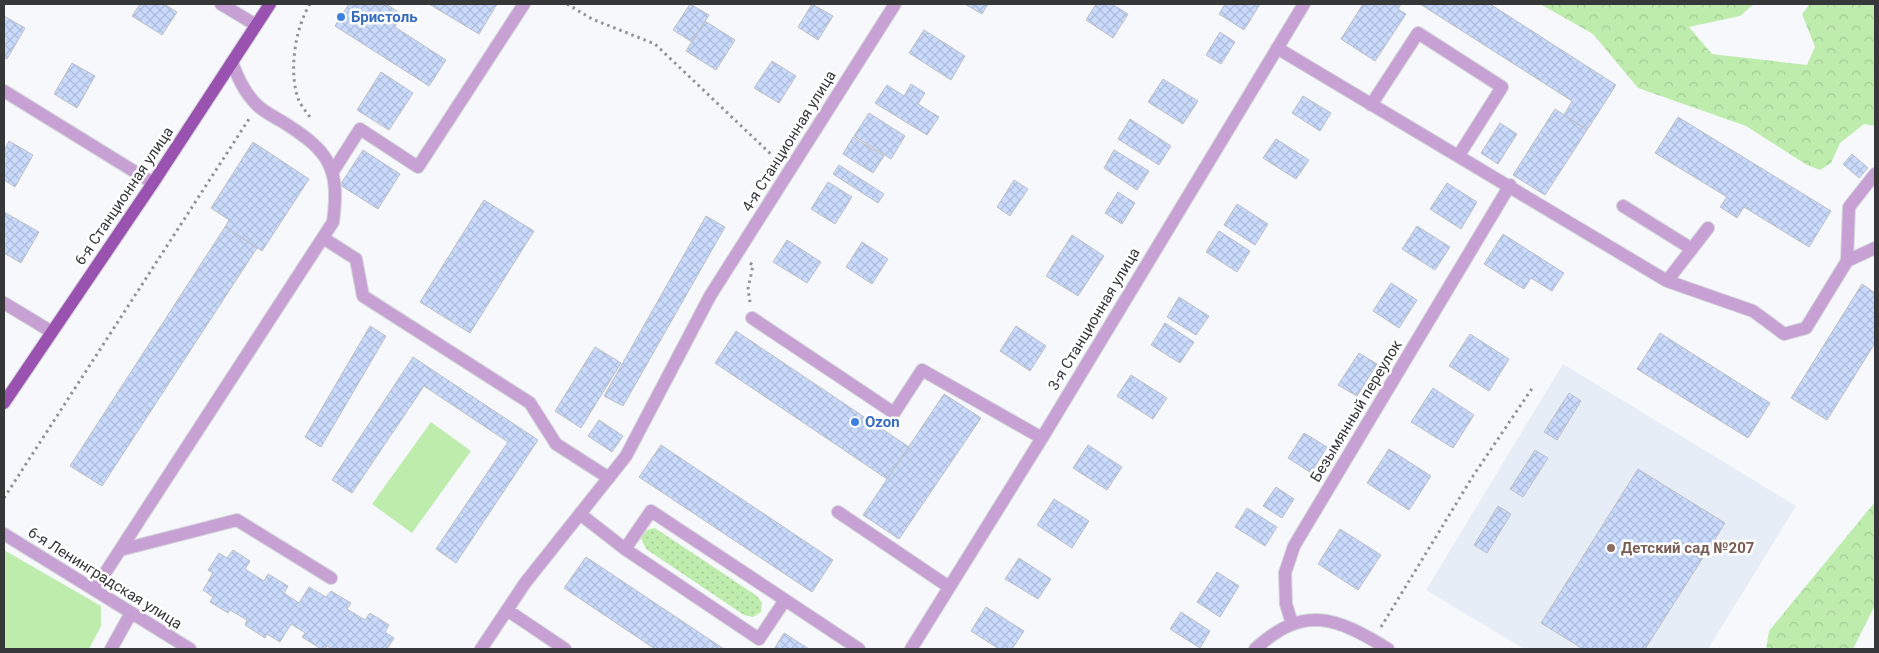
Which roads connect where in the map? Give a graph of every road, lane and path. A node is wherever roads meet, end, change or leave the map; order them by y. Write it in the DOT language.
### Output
graph roads {
  1 [pos="221,4"];
  2 [pos="270,4"];
  3 [pos="310,4"];
  4 [pos="524,4"];
  5 [pos="567,4"];
  6 [pos="896,4"];
  7 [pos="1304,4"];
  8 [pos="256,25"];
  9 [pos="1277,48"];
  10 [pos="232,62"];
  11 [pos="4,91"];
  12 [pos="1371,105"];
  13 [pos="258,106"];
  14 [pos="314,122"];
  15 [pos="1459,155"];
  16 [pos="789,172"];
  17 [pos="332,173"];
  18 [pos="1875,174"];
  19 [pos="153,183"];
  20 [pos="1510,185"];
  21 [pos="1623,206"];
  22 [pos="1708,228"];
  23 [pos="323,238"];
  24 [pos="1875,248"];
  25 [pos="1692,249"];
  26 [pos="736,254"];
  27 [pos="1847,261"];
  28 [pos="1668,281"];
  29 [pos="4,303"];
  30 [pos="752,318"];
  31 [pos="52,332"];
  32 [pos="1533,387"];
  33 [pos="4,404"];
  34 [pos="1042,438"];
  35 [pos="609,478"];
  36 [pos="4,498"];
  37 [pos="838,512"];
  38 [pos="580,514"];
  39 [pos="4,534"];
  40 [pos="625,549"];
  41 [pos="120,550"];
  42 [pos="330,578"];
  43 [pos="949,587"];
  44 [pos="94,590"];
  45 [pos="785,600"];
  46 [pos="507,610"];
  47 [pos="131,613"];
  48 [pos="1292,624"];
  49 [pos="1373,640"];
  50 [pos="111,649"];
  51 [pos="190,649"];
  52 [pos="481,649"];
  53 [pos="565,649"];
  54 [pos="859,649"];
  55 [pos="911,649"];
  56 [pos="1256,649"];
  57 [pos="1388,649"];
  1 -- 8 [label="street"];
  2 -- 8 [label="main road, 6-я Станционная улица"];
  3 -- 14 [label="path"];
  4 -- 17 [label="street"];
  5 -- 16 [label="path"];
  6 -- 16 [label="street, 4-я Станционная улица"];
  7 -- 9 [label="street, 3-я Станционная улица"];
  8 -- 10 [label="main road, 6-я Станционная улица"];
  9 -- 12 [label="street"];
  9 -- 34 [label="street, 3-я Станционная улица"];
  10 -- 13 [label="street"];
  10 -- 19 [label="main road, 6-я Станционная улица"];
  11 -- 19 [label="street"];
  12 -- 15 [label="street"];
  12 -- 15 [label="street"];
  13 -- 17 [label="street"];
  13 -- 36 [label="path"];
  15 -- 20 [label="street"];
  16 -- 26 [label="street, 4-я Станционная улица"];
  17 -- 23 [label="street"];
  18 -- 27 [label="street"];
  19 -- 31 [label="main road, 6-я Станционная улица"];
  20 -- 28 [label="street"];
  20 -- 48 [label="street, Безымянный переулок"];
  21 -- 25 [label="street"];
  22 -- 25 [label="street"];
  23 -- 35 [label="street"];
  23 -- 41 [label="street"];
  24 -- 27 [label="street"];
  25 -- 28 [label="street"];
  26 -- 30 [label="path"];
  26 -- 35 [label="street, 4-я Станционная улица"];
  27 -- 28 [label="street"];
  29 -- 31 [label="street"];
  30 -- 34 [label="street"];
  31 -- 33 [label="main road, 6-я Станционная улица"];
  32 -- 49 [label="path"];
  34 -- 43 [label="street, 3-я Станционная улица"];
  35 -- 38 [label="street, 4-я Станционная улица"];
  37 -- 43 [label="street"];
  38 -- 40 [label="street"];
  38 -- 46 [label="street, 4-я Станционная улица"];
  39 -- 44 [label="street, 6-я Ленинградская улица"];
  40 -- 45 [label="street"];
  40 -- 45 [label="street"];
  41 -- 42 [label="street"];
  41 -- 44 [label="street"];
  43 -- 55 [label="street, 3-я Станционная улица"];
  44 -- 47 [label="street, 6-я Ленинградская улица"];
  45 -- 54 [label="street"];
  46 -- 52 [label="street, 4-я Станционная улица"];
  46 -- 53 [label="street"];
  47 -- 50 [label="street"];
  47 -- 51 [label="street, 6-я Ленинградская улица"];
  48 -- 49 [label="street"];
  48 -- 56 [label="street"];
  49 -- 57 [label="street"];
}
